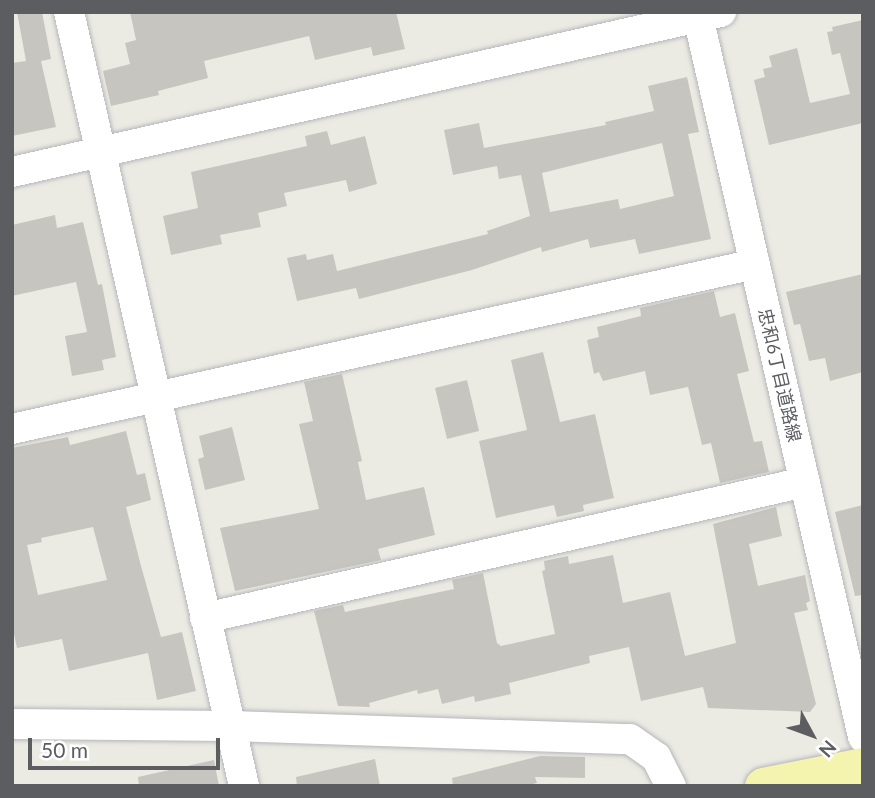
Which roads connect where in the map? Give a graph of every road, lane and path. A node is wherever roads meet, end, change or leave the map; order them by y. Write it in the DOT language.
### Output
graph roads {
  1 [pos="69,12"];
  2 [pos="705,14"];
  3 [pos="100,153"];
  4 [pos="12,172"];
  5 [pos="755,264"];
  6 [pos="158,398"];
  7 [pos="12,429"];
  8 [pos="805,482"];
  9 [pos="205,618"];
  10 [pos="12,724"];
  11 [pos="231,726"];
  12 [pos="863,737"];
  13 [pos="863,766"];
  14 [pos="244,786"];
  15 [pos="671,786"];
  16 [pos="764,786"];
  1 -- 3 [label="street"];
  2 -- 3 [label="street"];
  2 -- 5 [label="street, 忠和6丁目道路線"];
  3 -- 4 [label="street"];
  3 -- 6 [label="street"];
  5 -- 6 [label="street"];
  5 -- 8 [label="street, 忠和6丁目道路線"];
  6 -- 7 [label="street"];
  6 -- 9 [label="street"];
  8 -- 9 [label="street"];
  8 -- 12 [label="street, 忠和6丁目道路線"];
  9 -- 11 [label="street"];
  10 -- 11 [label="street"];
  11 -- 14 [label="street"];
  11 -- 15 [label="street"];
  13 -- 16 [label="main road"];
}
